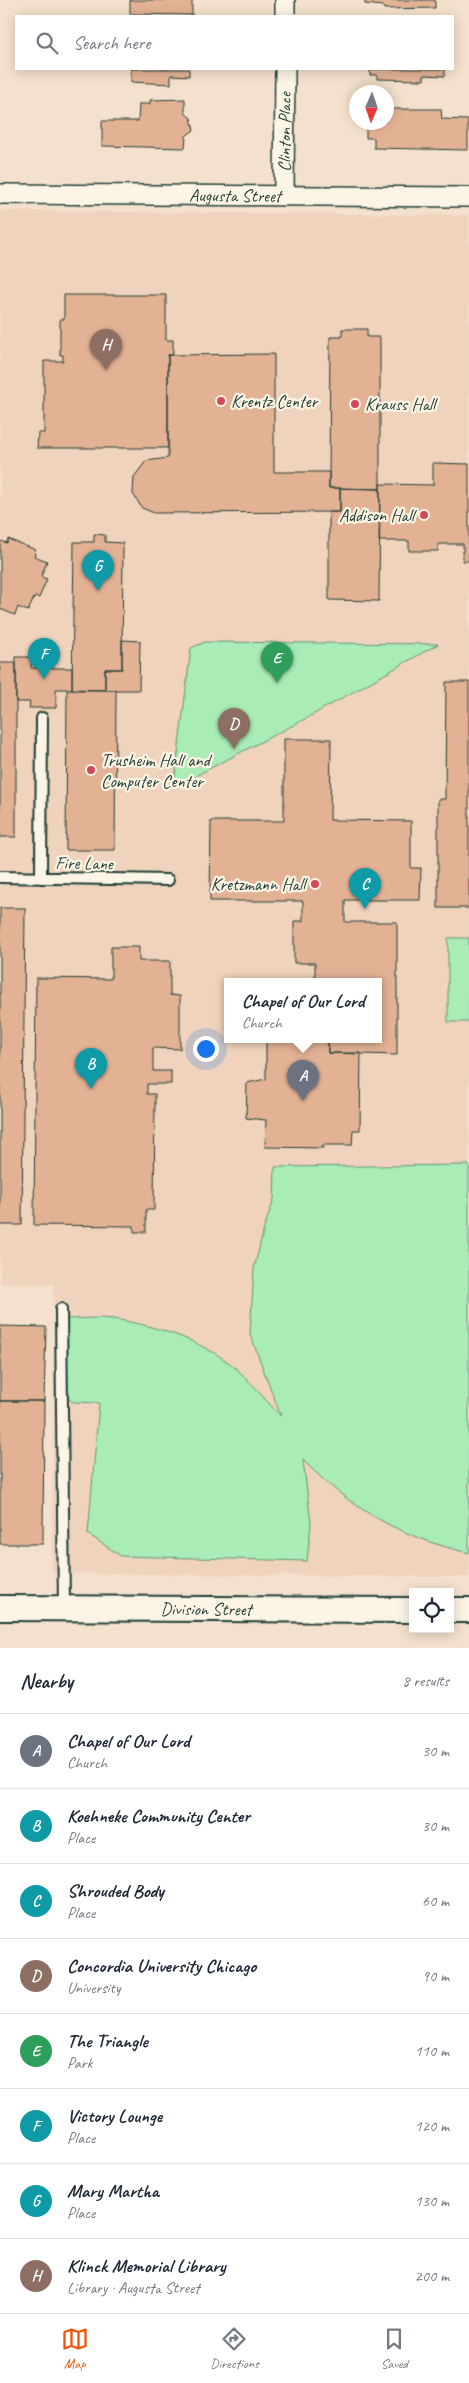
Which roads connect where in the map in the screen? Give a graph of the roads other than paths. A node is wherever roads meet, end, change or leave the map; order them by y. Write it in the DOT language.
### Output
graph roads {
  1 [pos="285,0"];
  2 [pos="285,15"];
  3 [pos="284,70"];
  4 [pos="0,194"];
  5 [pos="284,196"];
  6 [pos="469,196"];
  7 [pos="42,718"];
  8 [pos="0,878"];
  9 [pos="41,878"];
  10 [pos="168,880"];
  11 [pos="61,1309"];
  12 [pos="0,1608"];
  13 [pos="64,1608"];
  14 [pos="409,1610"];
  15 [pos="454,1610"];
  16 [pos="469,1610"];
  1 -- 2 [label="street"];
  3 -- 5 [label="street, Clinton Place"];
  4 -- 5 [label="street, Augusta Street"];
  5 -- 6 [label="street, Augusta Street"];
  7 -- 9 [label="lane"];
  8 -- 9 [label="lane, Fire Lane"];
  9 -- 10 [label="lane, Fire Lane"];
  11 -- 13 [label="lane"];
  12 -- 13 [label="street, Division Street"];
  13 -- 14 [label="street, Division Street"];
  15 -- 16 [label="street"];
}
